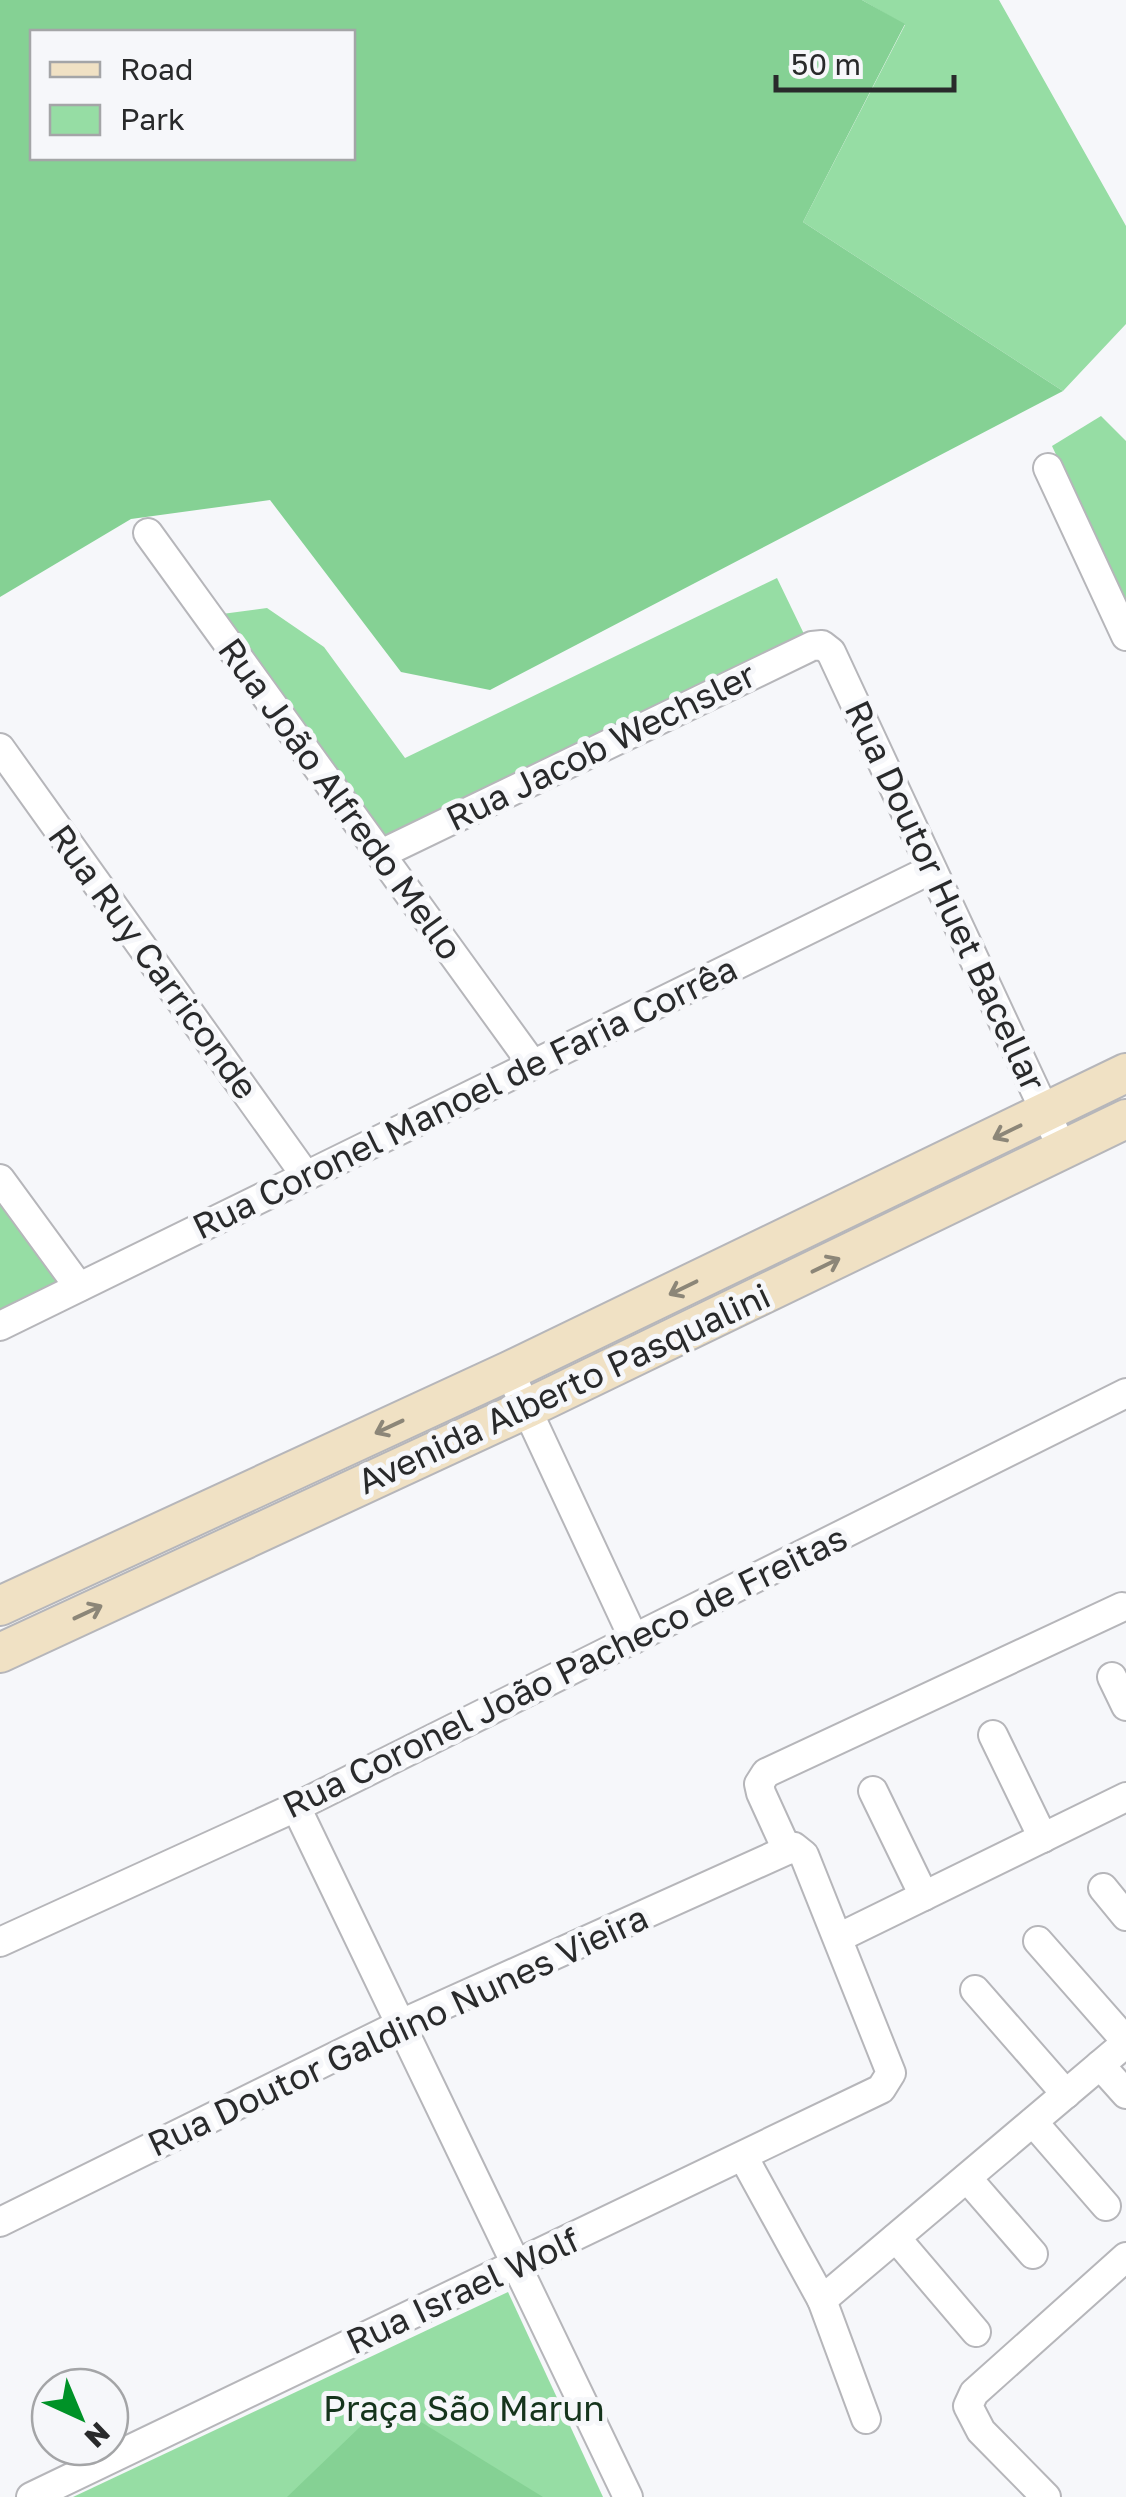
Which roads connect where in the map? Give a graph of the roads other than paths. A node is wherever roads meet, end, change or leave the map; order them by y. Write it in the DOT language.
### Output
graph roads {
  1 [pos="1048,468"];
  2 [pos="148,533"];
  3 [pos="1126,636"];
  4 [pos="822,645"];
  5 [pos="0,748"];
  6 [pos="380,854"];
  7 [pos="930,870"];
  8 [pos="533,1065"];
  9 [pos="1126,1074"];
  10 [pos="1048,1113"];
  11 [pos="1126,1119"];
  12 [pos="1063,1150"];
  13 [pos="306,1176"];
  14 [pos="0,1179"];
  15 [pos="79,1287"];
  16 [pos="0,1326"];
  17 [pos="509,1371"];
  18 [pos="1126,1393"];
  19 [pos="526,1409"];
  20 [pos="0,1606"];
  21 [pos="1122,1607"];
  22 [pos="634,1638"];
  23 [pos="4,1640"];
  24 [pos="1112,1677"];
  25 [pos="1126,1706"];
  26 [pos="993,1735"];
  27 [pos="874,1791"];
  28 [pos="1126,1797"];
  29 [pos="296,1807"];
  30 [pos="1043,1838"];
  31 [pos="793,1849"];
  32 [pos="1103,1888"];
  33 [pos="924,1896"];
  34 [pos="1126,1916"];
  35 [pos="838,1938"];
  36 [pos="1038,1941"];
  37 [pos="0,1942"];
  38 [pos="975,1990"];
  39 [pos="403,2022"];
  40 [pos="1126,2042"];
  41 [pos="1100,2065"];
  42 [pos="1066,2094"];
  43 [pos="1126,2094"];
  44 [pos="1033,2122"];
  45 [pos="744,2158"];
  46 [pos="968,2178"];
  47 [pos="1106,2206"];
  48 [pos="0,2222"];
  49 [pos="896,2238"];
  50 [pos="1033,2254"];
  51 [pos="1126,2258"];
  52 [pos="514,2266"];
  53 [pos="822,2300"];
  54 [pos="976,2332"];
  55 [pos="866,2419"];
  56 [pos="31,2497"];
  57 [pos="628,2497"];
  58 [pos="1046,2497"];
  1 -- 3 [label="street"];
  2 -- 6 [label="street, Rua João Alfredo Mello"];
  4 -- 6 [label="street, Rua Jacob Wechsler"];
  4 -- 7 [label="street, Rua Doutor Huet Bacellar"];
  5 -- 13 [label="street, Rua Ruy Carriconde"];
  6 -- 8 [label="street, Rua João Alfredo Mello"];
  7 -- 8 [label="street, Rua Coronel Manoel de Faria Corrêa"];
  7 -- 10 [label="street, Rua Doutor Huet Bacellar"];
  8 -- 13 [label="street, Rua Coronel Manoel de Faria Corrêa"];
  9 -- 10 [label="main road, Avenida Alberto Pasqualini"];
  10 -- 12 [label="street, Rua Doutor Huet Bacellar"];
  10 -- 17 [label="main road, Avenida Alberto Pasqualini, one-way"];
  11 -- 12 [label="main road, Avenida Alberto Pasqualini"];
  19 -- 12 [label="main road, Avenida Alberto Pasqualini, one-way"];
  13 -- 15 [label="street, Rua Coronel Manoel de Faria Corrêa"];
  14 -- 15 [label="street"];
  15 -- 16 [label="street, Rua Coronel Manoel de Faria Corrêa"];
  17 -- 19 [label="street"];
  17 -- 20 [label="main road, Avenida Alberto Pasqualini, one-way"];
  18 -- 22 [label="street, Rua Coronel João Pacheco de Freitas"];
  19 -- 22 [label="street"];
  23 -- 19 [label="main road, Avenida Alberto Pasqualini, one-way"];
  21 -- 31 [label="street"];
  22 -- 29 [label="street, Rua Coronel João Pacheco de Freitas"];
  24 -- 25 [label="street"];
  26 -- 30 [label="street"];
  27 -- 33 [label="street"];
  28 -- 30 [label="street"];
  29 -- 37 [label="street, Rua Coronel João Pacheco de Freitas"];
  29 -- 39 [label="street"];
  30 -- 33 [label="street"];
  31 -- 35 [label="street"];
  31 -- 39 [label="street, Rua Doutor Galdino Nunes Vieira"];
  32 -- 34 [label="street"];
  33 -- 35 [label="street"];
  35 -- 45 [label="street, Rua Israel Wolf"];
  36 -- 40 [label="street"];
  38 -- 42 [label="street"];
  39 -- 48 [label="street, Rua Doutor Galdino Nunes Vieira"];
  39 -- 52 [label="street"];
  40 -- 41 [label="street"];
  41 -- 42 [label="street"];
  41 -- 43 [label="street"];
  42 -- 44 [label="street"];
  44 -- 46 [label="street"];
  44 -- 47 [label="street"];
  45 -- 52 [label="street, Rua Israel Wolf"];
  45 -- 53 [label="street"];
  46 -- 49 [label="street"];
  46 -- 50 [label="street"];
  49 -- 53 [label="street"];
  49 -- 54 [label="street"];
  51 -- 58 [label="street"];
  52 -- 56 [label="street, Rua Israel Wolf"];
  52 -- 57 [label="street"];
  53 -- 55 [label="street"];
}
